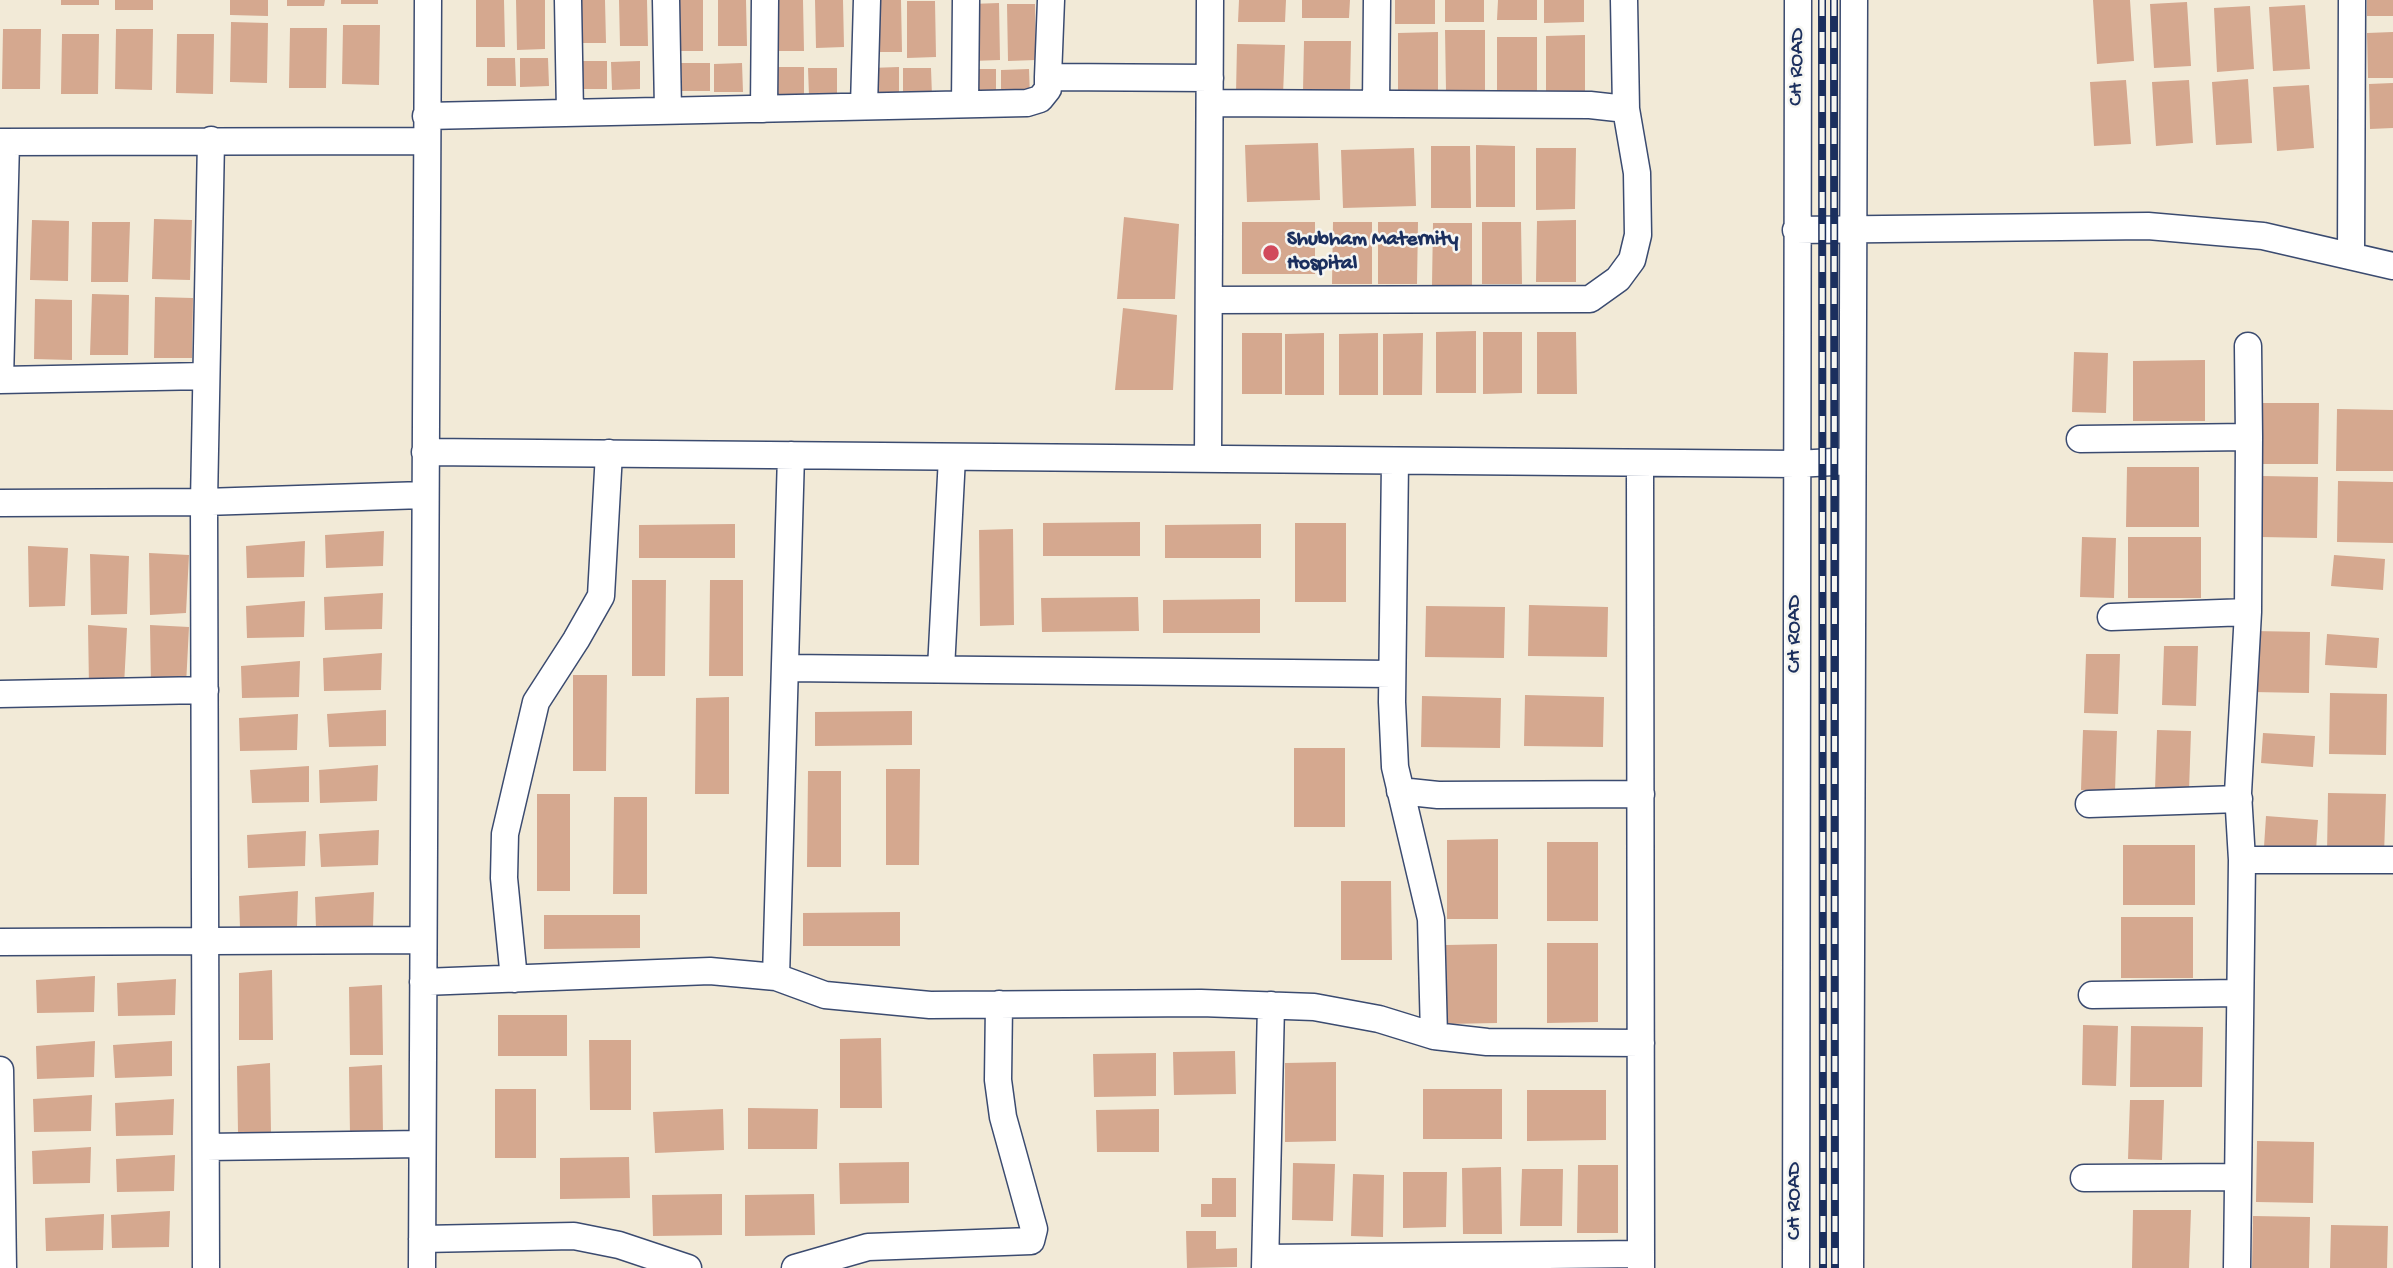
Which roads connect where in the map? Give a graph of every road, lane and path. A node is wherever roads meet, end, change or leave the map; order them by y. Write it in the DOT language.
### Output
graph roads {
  1 [pos="428,0"];
  2 [pos="568,0"];
  3 [pos="666,0"];
  4 [pos="765,0"];
  5 [pos="867,0"];
  6 [pos="966,0"];
  7 [pos="1051,0"];
  8 [pos="1210,0"];
  9 [pos="1377,0"];
  10 [pos="1624,0"];
  11 [pos="1798,0"];
  12 [pos="1854,0"];
  13 [pos="2352,0"];
  14 [pos="1048,77"];
  15 [pos="1210,90"];
  16 [pos="965,104"];
  17 [pos="1376,104"];
  18 [pos="864,106"];
  19 [pos="764,108"];
  20 [pos="1626,109"];
  21 [pos="668,110"];
  22 [pos="570,113"];
  23 [pos="426,128"];
  24 [pos="211,140"];
  25 [pos="3,142"];
  26 [pos="1852,228"];
  27 [pos="1796,230"];
  28 [pos="2351,256"];
  29 [pos="2393,266"];
  30 [pos="1209,300"];
  31 [pos="2248,346"];
  32 [pos="206,376"];
  33 [pos="0,380"];
  34 [pos="2249,437"];
  35 [pos="2080,439"];
  36 [pos="425,452"];
  37 [pos="609,453"];
  38 [pos="791,455"];
  39 [pos="952,457"];
  40 [pos="1208,459"];
  41 [pos="1395,461"];
  42 [pos="1852,461"];
  43 [pos="1640,463"];
  44 [pos="1796,464"];
  45 [pos="424,495"];
  46 [pos="204,502"];
  47 [pos="0,503"];
  48 [pos="2248,612"];
  49 [pos="2110,617"];
  50 [pos="785,668"];
  51 [pos="941,669"];
  52 [pos="1392,674"];
  53 [pos="205,690"];
  54 [pos="0,694"];
  55 [pos="1400,791"];
  56 [pos="1641,794"];
  57 [pos="2239,799"];
  58 [pos="2090,804"];
  59 [pos="2242,860"];
  60 [pos="2393,860"];
  61 [pos="423,940"];
  62 [pos="206,941"];
  63 [pos="0,942"];
  64 [pos="776,977"];
  65 [pos="514,979"];
  66 [pos="423,982"];
  67 [pos="2239,993"];
  68 [pos="2092,995"];
  69 [pos="999,1004"];
  70 [pos="1271,1006"];
  71 [pos="1434,1036"];
  72 [pos="1641,1044"];
  73 [pos="0,1070"];
  74 [pos="422,1144"];
  75 [pos="206,1147"];
  76 [pos="1,1153"];
  77 [pos="2238,1177"];
  78 [pos="2084,1178"];
  79 [pos="422,1239"];
  80 [pos="1641,1261"];
  81 [pos="1265,1263"];
  82 [pos="3,1268"];
  83 [pos="206,1268"];
  84 [pos="422,1268"];
  85 [pos="688,1268"];
  86 [pos="795,1268"];
  87 [pos="1796,1268"];
  88 [pos="1850,1268"];
  89 [pos="2237,1268"];
  1 -- 23 [label="street"];
  2 -- 22 [label="street"];
  3 -- 21 [label="street"];
  4 -- 19 [label="street"];
  5 -- 18 [label="street"];
  6 -- 16 [label="street"];
  7 -- 14 [label="street"];
  8 -- 15 [label="street"];
  9 -- 17 [label="street"];
  10 -- 20 [label="street"];
  11 -- 27 [label="street, CH ROAD"];
  12 -- 26 [label="street"];
  13 -- 28 [label="street"];
  14 -- 15 [label="street"];
  14 -- 16 [label="street"];
  15 -- 17 [label="street"];
  15 -- 30 [label="street"];
  16 -- 18 [label="street"];
  17 -- 20 [label="street"];
  18 -- 19 [label="street"];
  19 -- 21 [label="street"];
  20 -- 30 [label="street"];
  21 -- 22 [label="street"];
  22 -- 23 [label="street"];
  23 -- 24 [label="street"];
  23 -- 36 [label="street"];
  24 -- 25 [label="street"];
  24 -- 32 [label="street"];
  25 -- 33 [label="street"];
  26 -- 27 [label="street"];
  26 -- 28 [label="street"];
  26 -- 42 [label="street"];
  27 -- 44 [label="street, CH ROAD"];
  28 -- 29 [label="street"];
  30 -- 40 [label="street"];
  31 -- 34 [label="street"];
  32 -- 33 [label="street"];
  32 -- 46 [label="street"];
  34 -- 35 [label="street"];
  34 -- 48 [label="street"];
  36 -- 37 [label="street"];
  36 -- 45 [label="street"];
  37 -- 38 [label="street"];
  37 -- 65 [label="street"];
  38 -- 39 [label="street"];
  38 -- 50 [label="street"];
  39 -- 40 [label="street"];
  39 -- 51 [label="street"];
  40 -- 41 [label="street"];
  41 -- 43 [label="street"];
  41 -- 52 [label="street"];
  42 -- 44 [label="street"];
  42 -- 88 [label="street"];
  43 -- 44 [label="street"];
  43 -- 56 [label="street"];
  44 -- 87 [label="street, CH ROAD"];
  45 -- 46 [label="street"];
  45 -- 61 [label="street"];
  46 -- 47 [label="street"];
  46 -- 53 [label="street"];
  48 -- 49 [label="street"];
  48 -- 57 [label="street"];
  50 -- 51 [label="street"];
  50 -- 64 [label="street"];
  51 -- 52 [label="street"];
  52 -- 55 [label="street"];
  53 -- 54 [label="street"];
  53 -- 62 [label="street"];
  55 -- 56 [label="street"];
  55 -- 71 [label="street"];
  56 -- 72 [label="street"];
  57 -- 58 [label="street"];
  57 -- 59 [label="street"];
  59 -- 60 [label="street"];
  59 -- 67 [label="street"];
  61 -- 62 [label="street"];
  61 -- 66 [label="street"];
  62 -- 63 [label="street"];
  62 -- 75 [label="street"];
  64 -- 65 [label="street"];
  64 -- 69 [label="street"];
  65 -- 66 [label="street"];
  66 -- 74 [label="street"];
  67 -- 68 [label="street"];
  67 -- 77 [label="street"];
  69 -- 70 [label="street"];
  69 -- 86 [label="street"];
  70 -- 71 [label="street"];
  70 -- 81 [label="street"];
  71 -- 72 [label="street"];
  72 -- 80 [label="street"];
  73 -- 76 [label="street"];
  74 -- 75 [label="street"];
  74 -- 79 [label="street"];
  75 -- 83 [label="street"];
  76 -- 82 [label="street"];
  77 -- 78 [label="street"];
  77 -- 89 [label="street"];
  79 -- 84 [label="street"];
  79 -- 85 [label="street"];
  80 -- 81 [label="street"];
}
